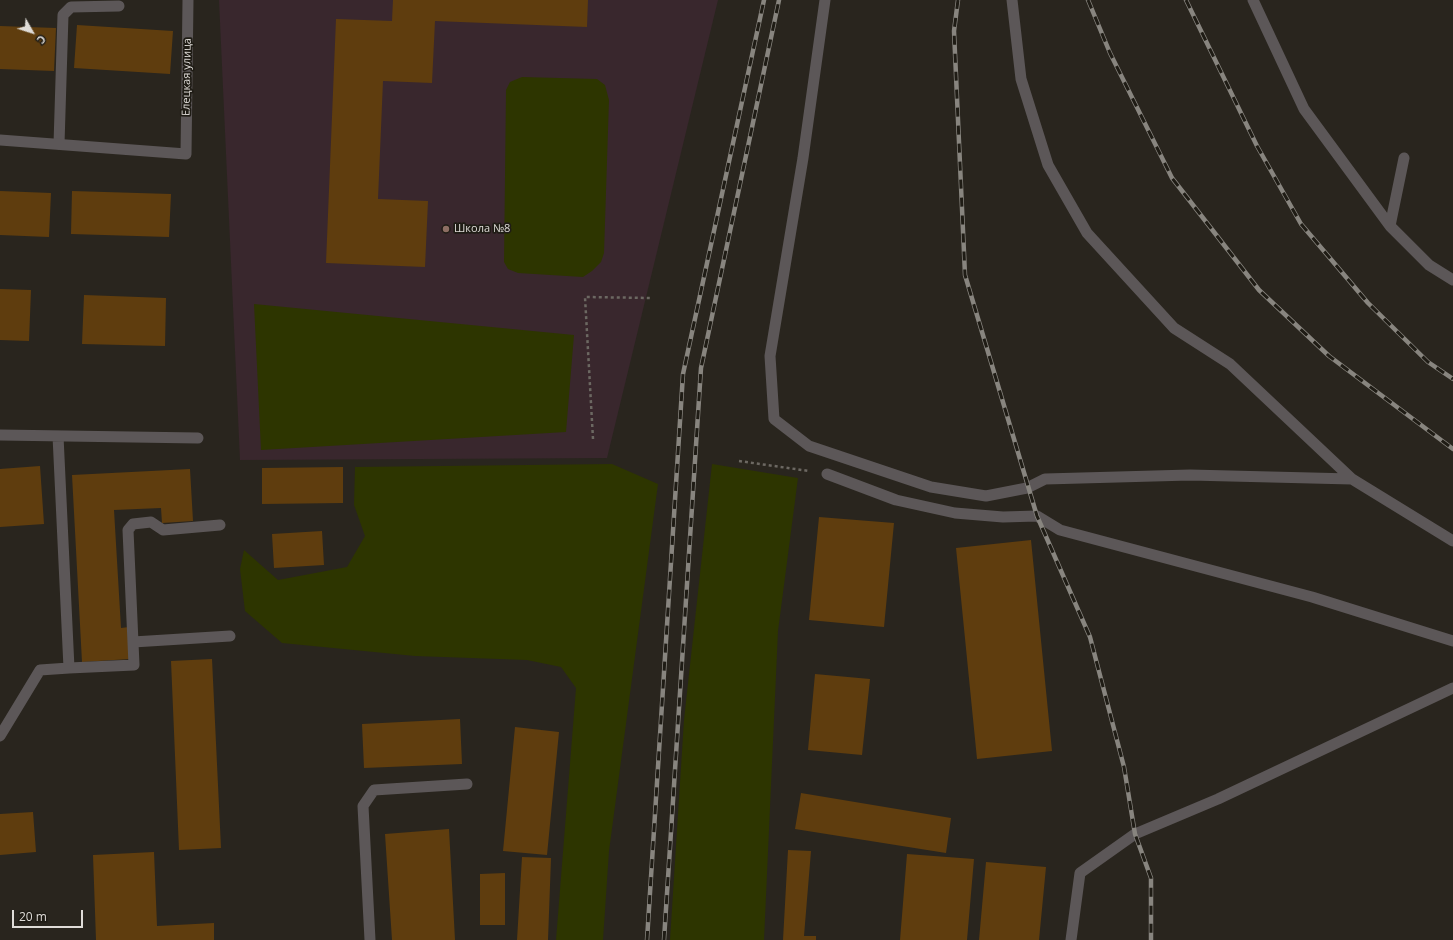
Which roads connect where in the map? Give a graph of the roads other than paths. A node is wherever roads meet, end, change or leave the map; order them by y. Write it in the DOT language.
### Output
graph roads {
  1 [pos="188,0"];
  2 [pos="825,0"];
  3 [pos="1012,0"];
  4 [pos="1252,0"];
  5 [pos="119,6"];
  6 [pos="0,140"];
  7 [pos="59,144"];
  8 [pos="1404,158"];
  9 [pos="1390,226"];
  10 [pos="1453,280"];
  11 [pos="0,436"];
  12 [pos="58,436"];
  13 [pos="198,438"];
  14 [pos="827,474"];
  15 [pos="1352,479"];
  16 [pos="220,525"];
  17 [pos="1453,541"];
  18 [pos="230,636"];
  19 [pos="1453,641"];
  20 [pos="133,642"];
  21 [pos="68,668"];
  22 [pos="1453,688"];
  23 [pos="0,736"];
  24 [pos="467,784"];
  25 [pos="370,940"];
  26 [pos="1071,940"];
  1 -- 7 [label="street, Елецкая улица"];
  2 -- 15 [label="street"];
  3 -- 15 [label="street"];
  4 -- 9 [label="street"];
  5 -- 7 [label="street"];
  6 -- 7 [label="street"];
  8 -- 9 [label="street"];
  9 -- 10 [label="street"];
  11 -- 12 [label="street"];
  12 -- 13 [label="street"];
  12 -- 21 [label="street"];
  14 -- 19 [label="street"];
  15 -- 17 [label="street"];
  16 -- 20 [label="street"];
  18 -- 20 [label="street"];
  20 -- 21 [label="street"];
  21 -- 23 [label="street"];
  22 -- 26 [label="street"];
  24 -- 25 [label="street"];
}
